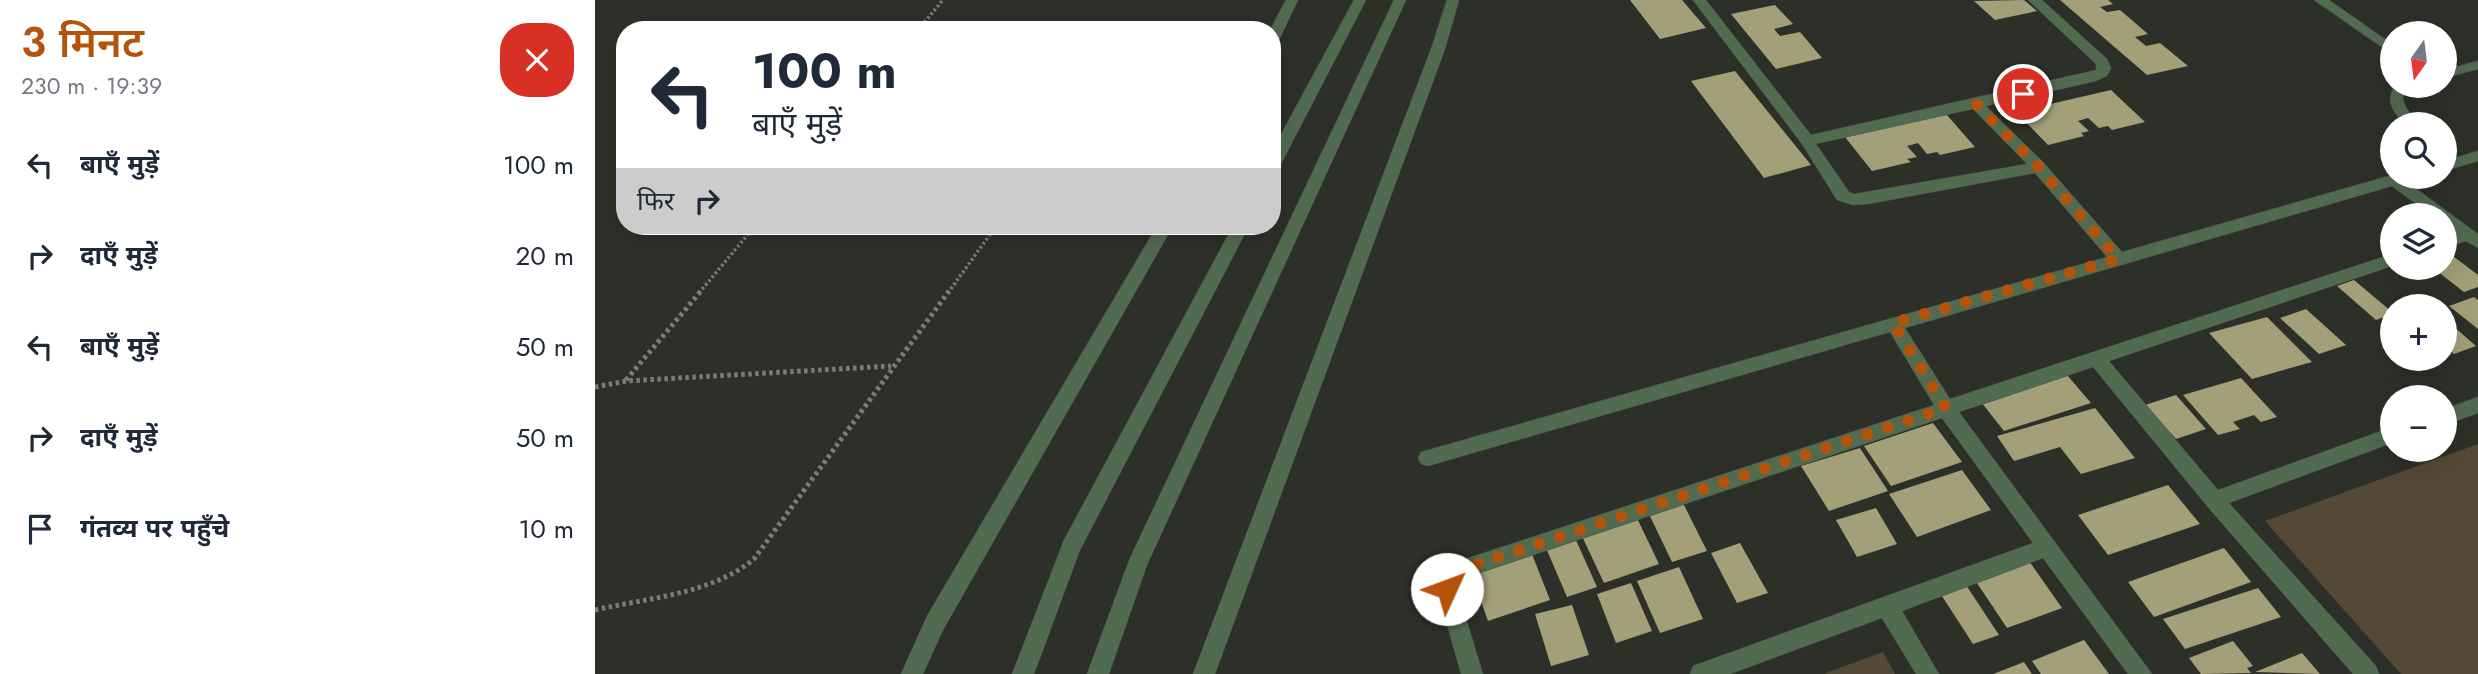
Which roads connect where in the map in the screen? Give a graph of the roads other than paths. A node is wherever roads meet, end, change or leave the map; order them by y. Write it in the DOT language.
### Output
graph roads {
  1 [pos="1292,0"];
  2 [pos="1360,0"];
  3 [pos="1400,0"];
  4 [pos="1453,0"];
  5 [pos="1699,0"];
  6 [pos="2034,0"];
  7 [pos="2320,0"];
  8 [pos="1281,22"];
  9 [pos="2380,42"];
  10 [pos="2478,65"];
  11 [pos="2457,71"];
  12 [pos="1977,105"];
  13 [pos="1807,141"];
  14 [pos="1281,149"];
  15 [pos="2478,156"];
  16 [pos="2457,161"];
  17 [pos="2039,167"];
  18 [pos="2380,184"];
  19 [pos="2412,189"];
  20 [pos="2428,203"];
  21 [pos="2457,226"];
  22 [pos="1160,235"];
  23 [pos="1236,235"];
  24 [pos="2473,238"];
  25 [pos="2118,259"];
  26 [pos="2380,264"];
  27 [pos="1893,323"];
  28 [pos="2097,359"];
  29 [pos="2478,405"];
  30 [pos="1946,408"];
  31 [pos="2457,412"];
  32 [pos="2380,439"];
  33 [pos="1429,458"];
  34 [pos="2214,500"];
  35 [pos="2048,547"];
  36 [pos="1887,606"];
  37 [pos="912,674"];
  38 [pos="1023,674"];
  39 [pos="1098,674"];
  40 [pos="1204,674"];
  41 [pos="1472,674"];
  42 [pos="1701,674"];
  43 [pos="1928,674"];
  44 [pos="2141,674"];
  45 [pos="2368,674"];
  1 -- 8 [label="street"];
  2 -- 14 [label="street"];
  3 -- 39 [label="street"];
  4 -- 40 [label="street"];
  5 -- 13 [label="street"];
  6 -- 12 [label="street"];
  7 -- 9 [label="street"];
  10 -- 11 [label="street"];
  12 -- 13 [label="street"];
  12 -- 17 [label="street"];
  13 -- 17 [label="street"];
  15 -- 16 [label="street"];
  17 -- 25 [label="street"];
  18 -- 25 [label="street"];
  19 -- 20 [label="street"];
  21 -- 24 [label="street"];
  22 -- 37 [label="street"];
  23 -- 38 [label="street"];
  25 -- 27 [label="street"];
  26 -- 28 [label="street"];
  27 -- 30 [label="street"];
  27 -- 33 [label="street"];
  28 -- 30 [label="street"];
  28 -- 34 [label="street"];
  29 -- 31 [label="street"];
  30 -- 35 [label="street"];
  30 -- 41 [label="street"];
  32 -- 34 [label="street"];
  34 -- 45 [label="street"];
  35 -- 36 [label="street"];
  35 -- 44 [label="street"];
  36 -- 42 [label="street"];
  36 -- 43 [label="street"];
}
